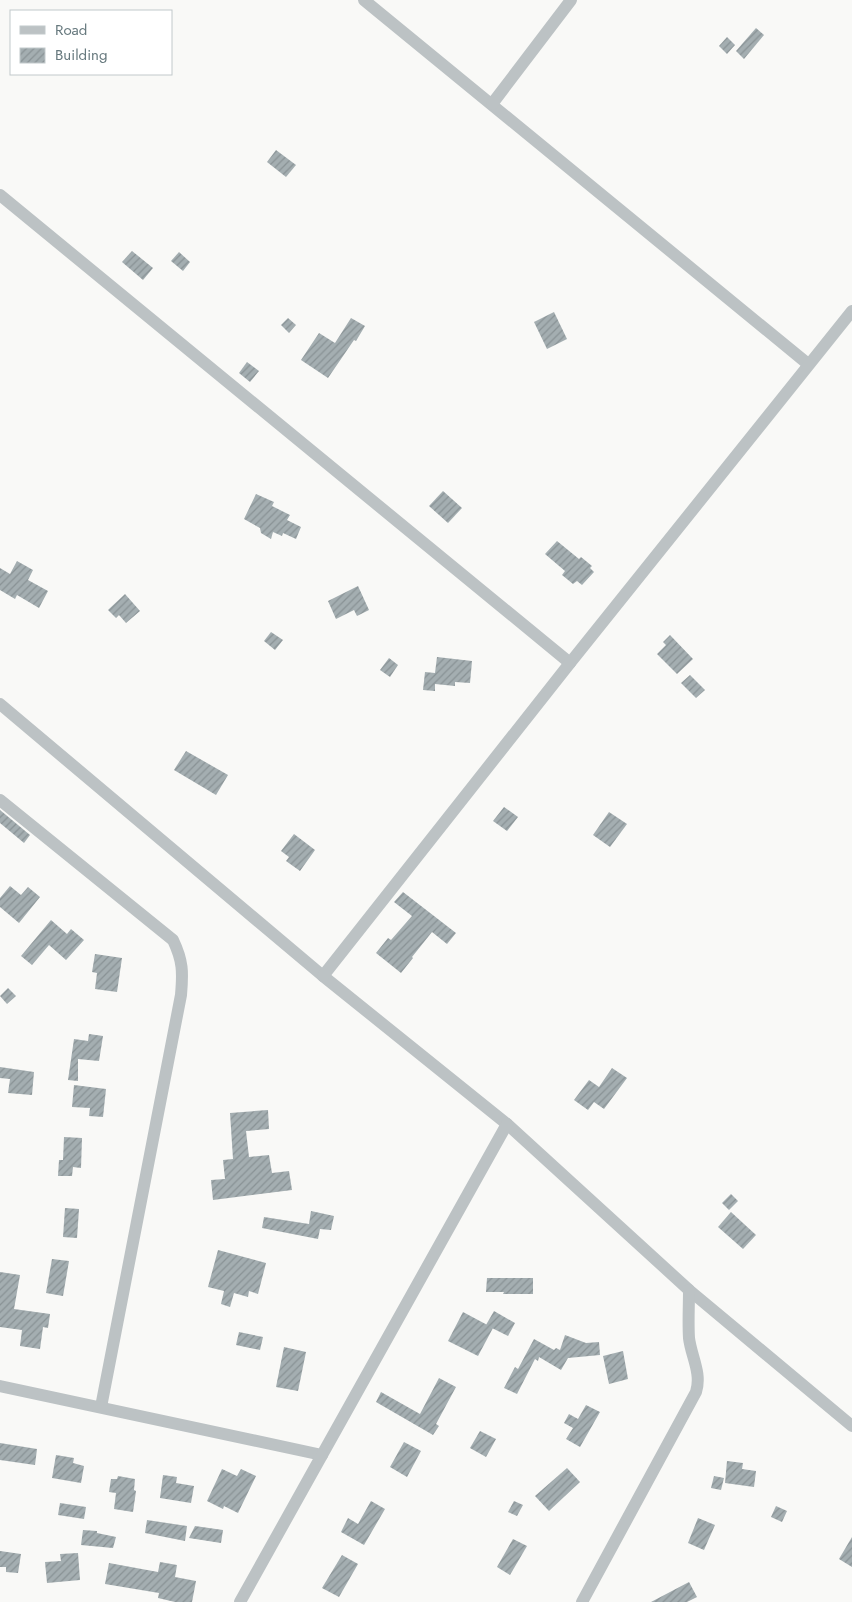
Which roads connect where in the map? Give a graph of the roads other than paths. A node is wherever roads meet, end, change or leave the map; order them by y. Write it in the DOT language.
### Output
graph roads {
  1 [pos="364,0"];
  2 [pos="572,0"];
  3 [pos="492,104"];
  4 [pos="0,195"];
  5 [pos="852,311"];
  6 [pos="808,364"];
  7 [pos="570,663"];
  8 [pos="0,704"];
  9 [pos="0,800"];
  10 [pos="323,976"];
  11 [pos="507,1124"];
  12 [pos="689,1290"];
  13 [pos="0,1386"];
  14 [pos="101,1407"];
  15 [pos="852,1426"];
  16 [pos="322,1455"];
  17 [pos="240,1602"];
  18 [pos="582,1602"];
  1 -- 3 [label="street"];
  2 -- 3 [label="street"];
  3 -- 6 [label="street"];
  4 -- 7 [label="street"];
  5 -- 6 [label="street"];
  6 -- 7 [label="street"];
  7 -- 10 [label="street"];
  8 -- 10 [label="street"];
  9 -- 14 [label="street"];
  10 -- 11 [label="street"];
  11 -- 12 [label="street"];
  11 -- 16 [label="street"];
  12 -- 15 [label="street"];
  12 -- 18 [label="street"];
  13 -- 14 [label="street"];
  14 -- 16 [label="street"];
  16 -- 17 [label="street"];
}
